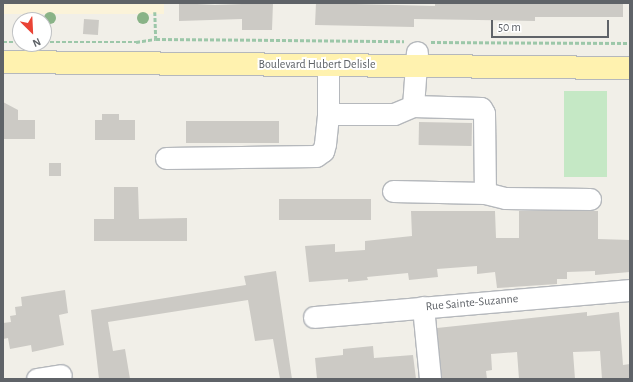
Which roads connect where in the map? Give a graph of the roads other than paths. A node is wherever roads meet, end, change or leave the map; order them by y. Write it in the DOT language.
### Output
graph roads {
  1 [pos="3,49"];
  2 [pos="417,50"];
  3 [pos="630,54"];
  4 [pos="279,58"];
  5 [pos="3,62"];
  6 [pos="328,66"];
  7 [pos="630,68"];
  8 [pos="413,106"];
  9 [pos="328,114"];
  10 [pos="166,158"];
  11 [pos="393,191"];
  12 [pos="485,193"];
  13 [pos="590,199"];
  14 [pos="630,290"];
  15 [pos="423,307"];
  16 [pos="314,317"];
  17 [pos="61,375"];
  18 [pos="36,379"];
  19 [pos="430,379"];
  1 -- 4 [label="main road"];
  2 -- 3 [label="main road"];
  2 -- 4 [label="main road"];
  2 -- 6 [label="main road, Boulevard Hubert Delisle"];
  2 -- 7 [label="main road, Boulevard Hubert Delisle"];
  2 -- 8 [label="street"];
  4 -- 5 [label="main road, Boulevard Hubert Delisle"];
  4 -- 6 [label="main road, Boulevard Hubert Delisle"];
  6 -- 9 [label="street"];
  8 -- 9 [label="street"];
  8 -- 12 [label="street"];
  9 -- 10 [label="street"];
  11 -- 12 [label="street"];
  12 -- 13 [label="street"];
  14 -- 15 [label="street, Rue Sainte-Suzanne"];
  15 -- 16 [label="street, Rue Sainte-Suzanne"];
  15 -- 19 [label="street"];
  17 -- 18 [label="street"];
}
